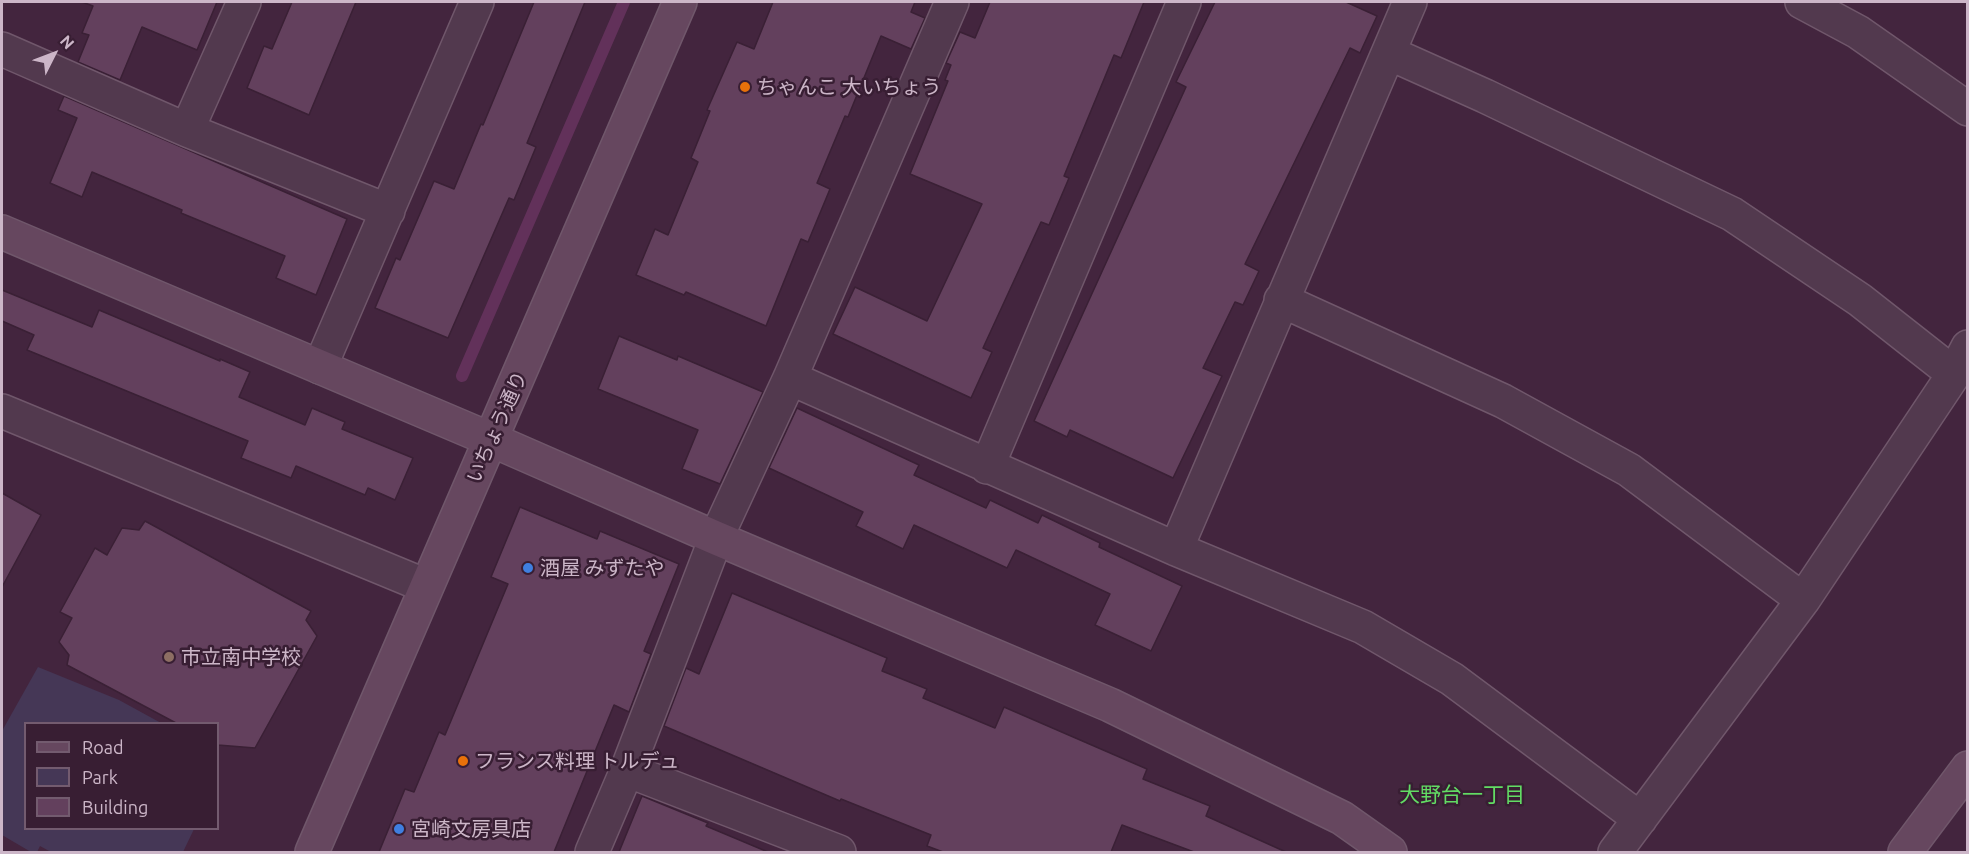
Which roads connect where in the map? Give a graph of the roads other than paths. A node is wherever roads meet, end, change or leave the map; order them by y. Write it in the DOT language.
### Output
graph roads {
  1 [pos="244,2"];
  2 [pos="477,2"];
  3 [pos="680,2"];
  4 [pos="951,2"];
  5 [pos="1184,2"];
  6 [pos="1410,2"];
  7 [pos="1802,2"];
  8 [pos="2,49"];
  9 [pos="1389,53"];
  10 [pos="1968,109"];
  11 [pos="187,130"];
  12 [pos="388,211"];
  13 [pos="2,232"];
  14 [pos="1281,300"];
  15 [pos="1961,361"];
  16 [pos="320,367"];
  17 [pos="790,378"];
  18 [pos="2,411"];
  19 [pos="492,441"];
  20 [pos="987,467"];
  21 [pos="716,538"];
  22 [pos="1176,549"];
  23 [pos="426,586"];
  24 [pos="1803,600"];
  25 [pos="1968,768"];
  26 [pos="627,770"];
  27 [pos="1640,819"];
  28 [pos="312,852"];
  29 [pos="592,852"];
  30 [pos="839,852"];
  31 [pos="1390,852"];
  32 [pos="1615,852"];
  33 [pos="1905,852"];
  1 -- 11 [label="street"];
  2 -- 12 [label="street"];
  3 -- 19 [label="street, いちょう通り"];
  4 -- 17 [label="street"];
  5 -- 20 [label="street"];
  6 -- 9 [label="street"];
  7 -- 10 [label="street"];
  8 -- 11 [label="street"];
  9 -- 14 [label="street"];
  9 -- 15 [label="street"];
  11 -- 12 [label="street"];
  12 -- 16 [label="street"];
  13 -- 16 [label="street"];
  14 -- 22 [label="street"];
  14 -- 24 [label="street"];
  15 -- 24 [label="street"];
  16 -- 19 [label="street"];
  17 -- 20 [label="street"];
  17 -- 21 [label="street"];
  18 -- 23 [label="street"];
  19 -- 21 [label="street"];
  19 -- 23 [label="street, いちょう通り"];
  20 -- 22 [label="street"];
  21 -- 26 [label="street"];
  21 -- 31 [label="street"];
  22 -- 27 [label="street"];
  23 -- 28 [label="street, いちょう通り"];
  24 -- 27 [label="street"];
  25 -- 33 [label="street"];
  26 -- 29 [label="street"];
  26 -- 30 [label="street"];
  27 -- 32 [label="street"];
}
